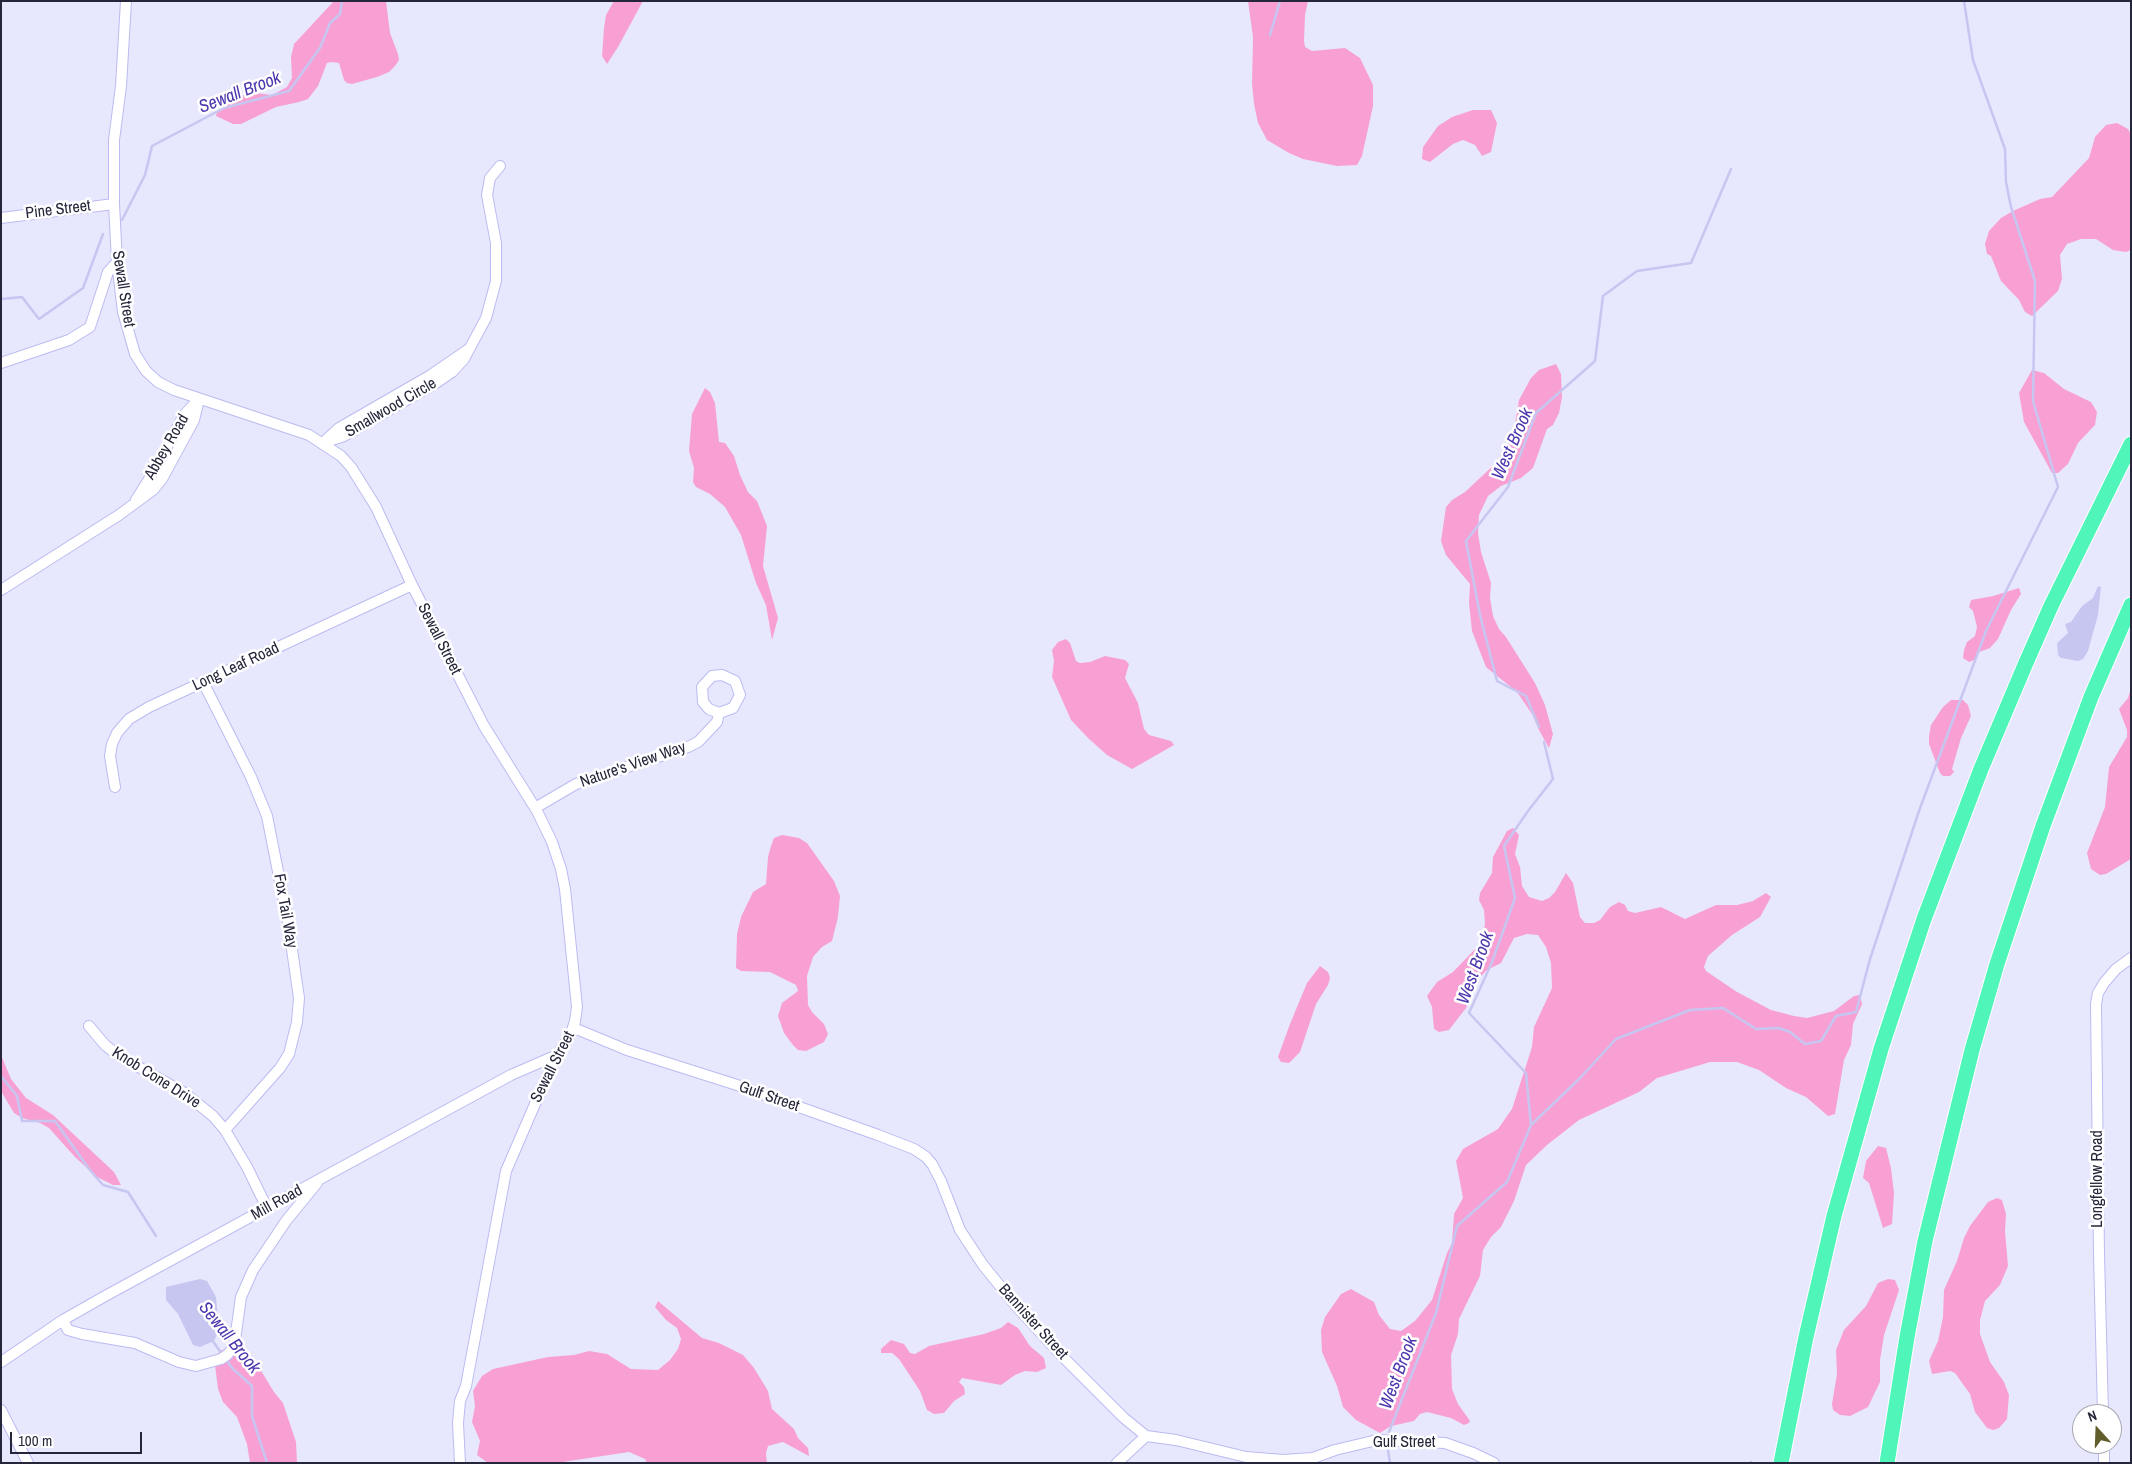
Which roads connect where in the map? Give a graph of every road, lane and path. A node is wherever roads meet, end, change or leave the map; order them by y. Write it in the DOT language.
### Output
graph roads {
  1 [pos="126,1"];
  2 [pos="500,166"];
  3 [pos="114,204"];
  4 [pos="1,218"];
  5 [pos="117,262"];
  6 [pos="1,363"];
  7 [pos="199,398"];
  8 [pos="323,443"];
  9 [pos="2131,444"];
  10 [pos="412,585"];
  11 [pos="1,590"];
  12 [pos="2131,605"];
  13 [pos="203,682"];
  14 [pos="719,713"];
  15 [pos="115,787"];
  16 [pos="535,808"];
  17 [pos="2131,958"];
  18 [pos="89,1026"];
  19 [pos="574,1028"];
  20 [pos="557,1055"];
  21 [pos="225,1130"];
  22 [pos="320,1179"];
  23 [pos="944,1190"];
  24 [pos="267,1208"];
  25 [pos="63,1320"];
  26 [pos="1,1362"];
  27 [pos="2103,1404"];
  28 [pos="1,1410"];
  29 [pos="1146,1436"];
  30 [pos="28,1463"];
  31 [pos="460,1463"];
  32 [pos="1117,1463"];
  33 [pos="1494,1463"];
  34 [pos="1781,1463"];
  35 [pos="1887,1463"];
  1 -- 3 [label="street, Sewall Street"];
  2 -- 8 [label="street, Smallwood Circle"];
  3 -- 4 [label="street, Pine Street"];
  3 -- 5 [label="street, Sewall Street"];
  5 -- 6 [label="street"];
  5 -- 7 [label="street, Sewall Street"];
  7 -- 8 [label="street, Sewall Street"];
  7 -- 11 [label="street, Abbey Road"];
  8 -- 10 [label="street, Sewall Street"];
  9 -- 34 [label="highway"];
  10 -- 13 [label="street, Long Leaf Road"];
  10 -- 16 [label="street, Sewall Street"];
  12 -- 35 [label="highway"];
  13 -- 15 [label="street, Long Leaf Road"];
  13 -- 21 [label="street, Fox Tail Way"];
  14 -- 16 [label="street, Nature's View Way"];
  16 -- 19 [label="street, Sewall Street"];
  17 -- 27 [label="street, Longfellow Road"];
  18 -- 21 [label="street, Knob Cone Drive"];
  19 -- 20 [label="street, Sewall Street"];
  19 -- 23 [label="street, Gulf Street"];
  20 -- 22 [label="street, Mill Road"];
  20 -- 31 [label="street, Sewall Street"];
  21 -- 24 [label="street, Knob Cone Drive"];
  22 -- 24 [label="street, Mill Road"];
  22 -- 25 [label="street"];
  23 -- 29 [label="street, Bannister Street"];
  24 -- 25 [label="street, Mill Road"];
  25 -- 26 [label="street, Mill Road"];
  28 -- 30 [label="street"];
  29 -- 32 [label="street"];
  29 -- 33 [label="street, Gulf Street"];
}
